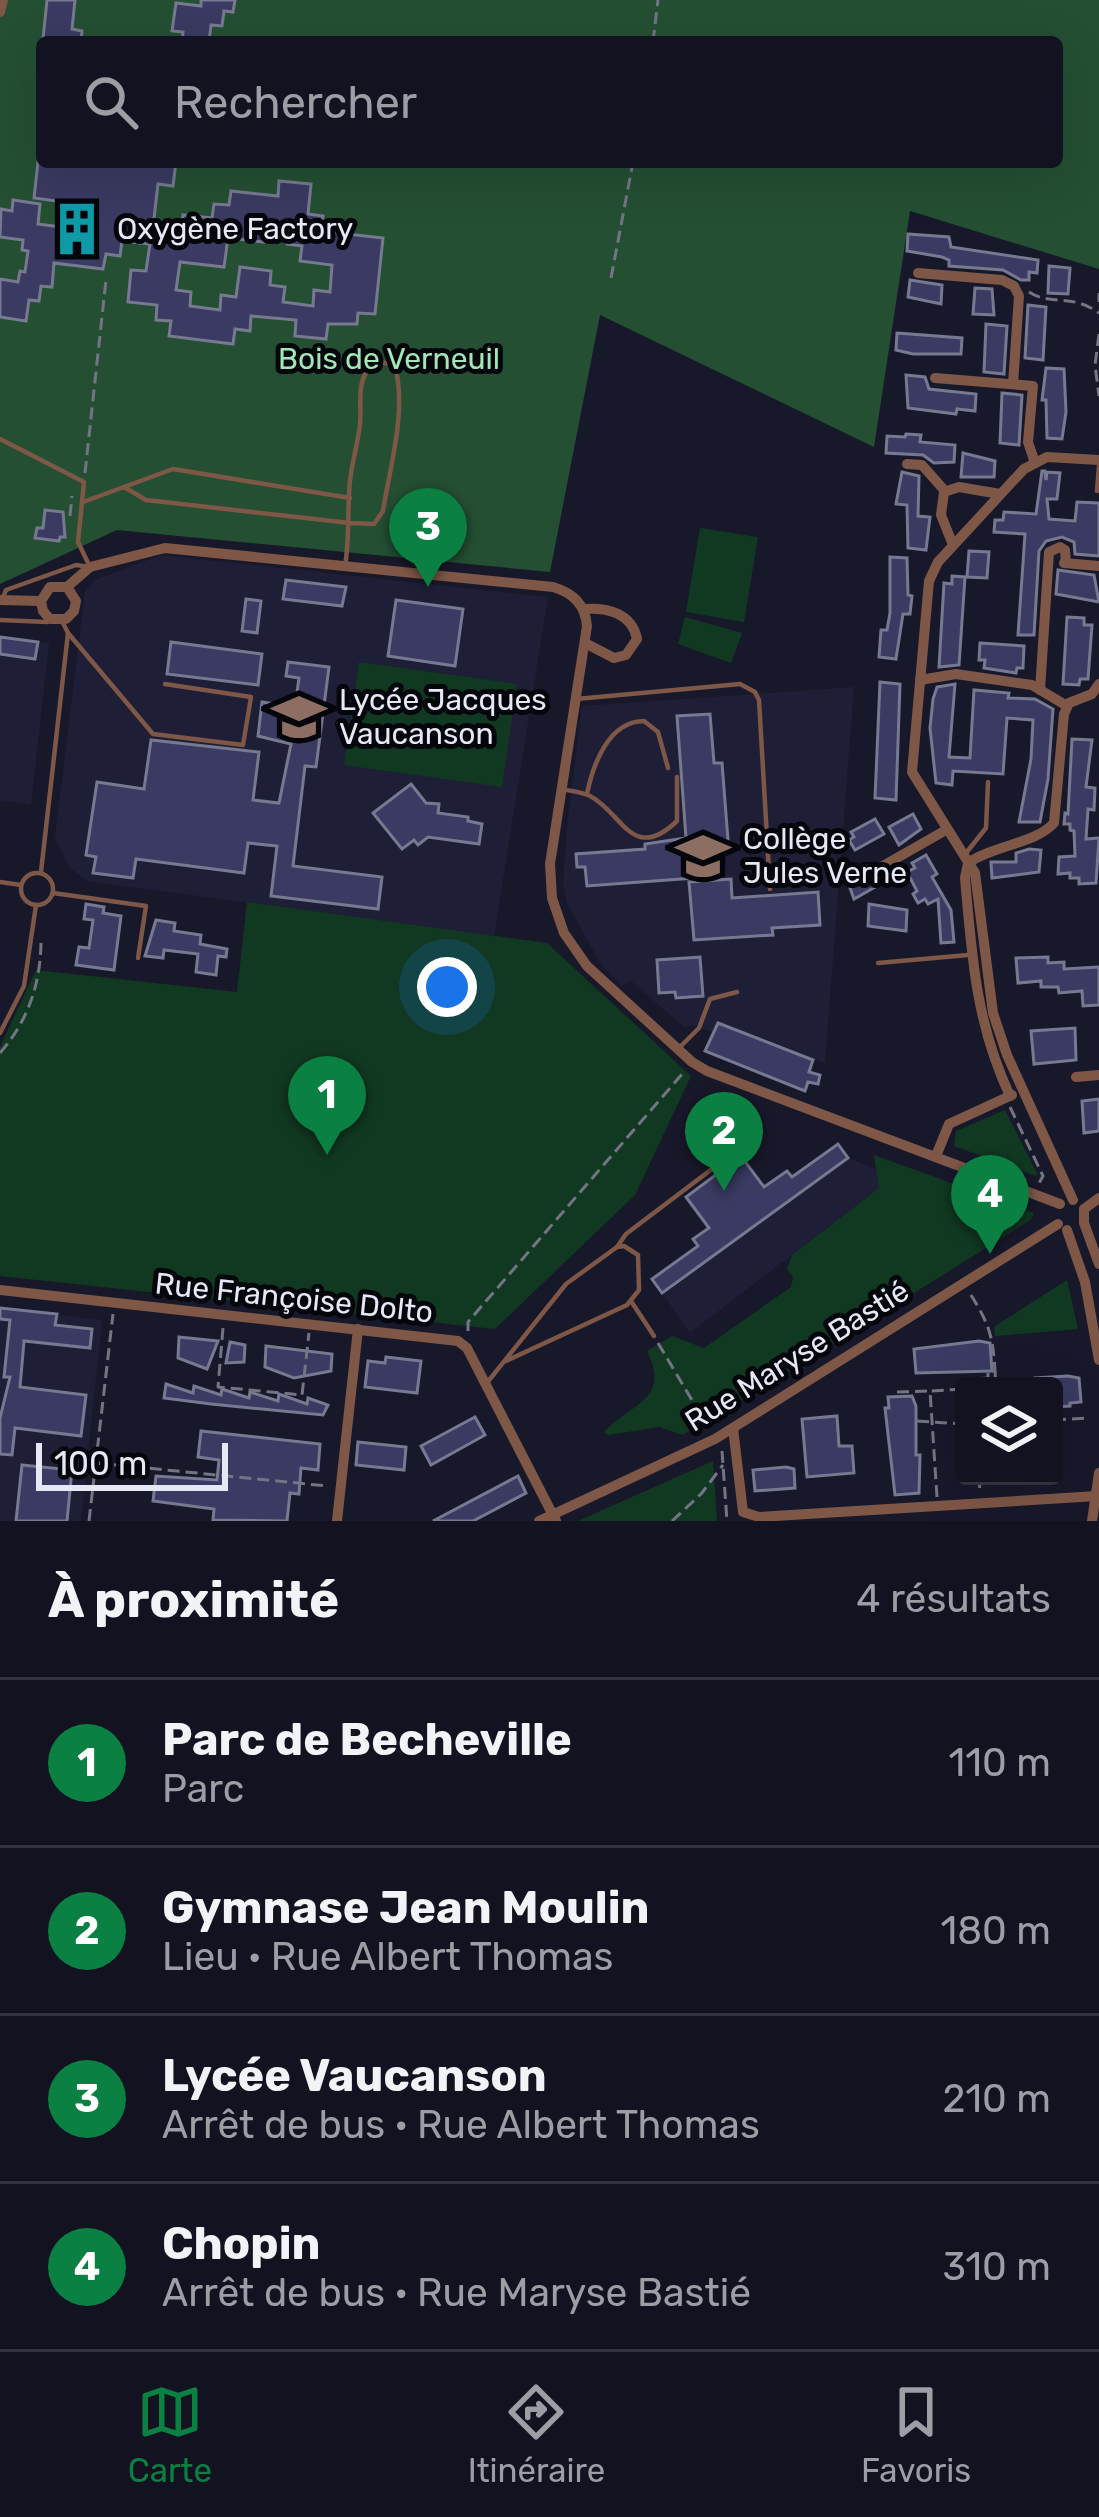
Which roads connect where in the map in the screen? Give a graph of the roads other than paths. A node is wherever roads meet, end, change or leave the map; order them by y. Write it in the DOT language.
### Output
graph roads {
  1 [pos="3,0"];
  2 [pos="0,12"];
  3 [pos="918,274"];
  4 [pos="935,378"];
  5 [pos="1013,384"];
  6 [pos="0,440"];
  7 [pos="1034,463"];
  8 [pos="1099,463"];
  9 [pos="907,464"];
  10 [pos="124,487"];
  11 [pos="945,490"];
  12 [pos="1097,491"];
  13 [pos="1000,494"];
  14 [pos="350,498"];
  15 [pos="82,502"];
  16 [pos="350,523"];
  17 [pos="953,545"];
  18 [pos="345,566"];
  19 [pos="1099,566"];
  20 [pos="90,567"];
  21 [pos="67,587"];
  22 [pos="1,600"];
  23 [pos="41,601"];
  24 [pos="583,608"];
  25 [pos="0,620"];
  26 [pos="56,620"];
  27 [pos="68,633"];
  28 [pos="585,643"];
  29 [pos="920,680"];
  30 [pos="165,683"];
  31 [pos="1040,690"];
  32 [pos="1097,693"];
  33 [pos="576,699"];
  34 [pos="1067,706"];
  35 [pos="668,768"];
  36 [pos="677,777"];
  37 [pos="988,782"];
  38 [pos="561,790"];
  39 [pos="587,794"];
  40 [pos="946,830"];
  41 [pos="965,859"];
  42 [pos="881,867"];
  43 [pos="41,872"];
  44 [pos="0,882"];
  45 [pos="21,885"];
  46 [pos="770,889"];
  47 [pos="53,893"];
  48 [pos="36,905"];
  49 [pos="972,955"];
  50 [pos="138,958"];
  51 [pos="878,963"];
  52 [pos="737,992"];
  53 [pos="0,1033"];
  54 [pos="678,1049"];
  55 [pos="1099,1075"];
  56 [pos="1076,1077"];
  57 [pos="1023,1090"];
  58 [pos="1010,1096"];
  59 [pos="746,1144"];
  60 [pos="936,1156"];
  61 [pos="1099,1198"];
  62 [pos="1066,1202"];
  63 [pos="1084,1216"];
  64 [pos="1062,1227"];
  65 [pos="617,1247"];
  66 [pos="1099,1264"];
  67 [pos="0,1290"];
  68 [pos="632,1301"];
  69 [pos="358,1329"];
  70 [pos="654,1336"];
  71 [pos="1099,1360"];
  72 [pos="506,1361"];
  73 [pos="486,1384"];
  74 [pos="733,1427"];
  75 [pos="1099,1473"];
  76 [pos="1097,1496"];
  77 [pos="873,1515"];
  78 [pos="555,1517"];
  79 [pos="337,1521"];
  80 [pos="539,1521"];
  81 [pos="1092,1521"];
  1 -- 2 [label="street"];
  3 -- 5 [label="street"];
  4 -- 5 [label="street"];
  5 -- 7 [label="street"];
  6 -- 15 [label="lane"];
  7 -- 8 [label="street"];
  7 -- 13 [label="street"];
  8 -- 12 [label="lane"];
  9 -- 11 [label="street"];
  10 -- 14 [label="lane"];
  10 -- 15 [label="lane"];
  10 -- 16 [label="lane"];
  11 -- 13 [label="street"];
  11 -- 17 [label="street"];
  13 -- 17 [label="street"];
  14 -- 16 [label="lane"];
  14 -- 16 [label="lane"];
  15 -- 20 [label="lane"];
  16 -- 18 [label="lane"];
  17 -- 29 [label="street"];
  18 -- 20 [label="street"];
  18 -- 24 [label="street"];
  19 -- 31 [label="street"];
  20 -- 21 [label="street"];
  20 -- 22 [label="lane"];
  21 -- 23 [label="street"];
  21 -- 26 [label="street"];
  22 -- 23 [label="street"];
  23 -- 26 [label="street"];
  24 -- 28 [label="street"];
  24 -- 28 [label="street"];
  25 -- 26 [label="lane"];
  26 -- 27 [label="lane"];
  27 -- 30 [label="lane"];
  27 -- 43 [label="lane"];
  28 -- 33 [label="street"];
  29 -- 31 [label="street"];
  29 -- 40 [label="street"];
  31 -- 34 [label="street"];
  32 -- 34 [label="street"];
  33 -- 38 [label="street"];
  33 -- 46 [label="lane"];
  34 -- 41 [label="street"];
  35 -- 39 [label="lane"];
  36 -- 39 [label="lane"];
  37 -- 41 [label="lane"];
  38 -- 39 [label="lane"];
  38 -- 54 [label="street"];
  40 -- 41 [label="street"];
  40 -- 42 [label="street"];
  41 -- 49 [label="street"];
  41 -- 57 [label="street"];
  43 -- 45 [label="lane"];
  43 -- 47 [label="lane"];
  44 -- 45 [label="lane"];
  45 -- 48 [label="lane"];
  47 -- 48 [label="lane"];
  47 -- 50 [label="lane"];
  48 -- 53 [label="lane"];
  49 -- 51 [label="lane"];
  49 -- 58 [label="street"];
  52 -- 54 [label="lane"];
  54 -- 60 [label="street"];
  55 -- 56 [label="street"];
  57 -- 58 [label="street"];
  57 -- 62 [label="street"];
  58 -- 60 [label="street"];
  59 -- 65 [label="lane"];
  60 -- 62 [label="street"];
  61 -- 63 [label="street, Rue Maryse Bastié"];
  62 -- 63 [label="street"];
  62 -- 64 [label="street"];
  63 -- 64 [label="street, Rue Maryse Bastié"];
  63 -- 66 [label="street"];
  64 -- 71 [label="street"];
  64 -- 74 [label="street, Rue Maryse Bastié"];
  65 -- 68 [label="lane"];
  65 -- 72 [label="lane"];
  67 -- 69 [label="street, Rue Françoise Dolto"];
  68 -- 70 [label="lane"];
  68 -- 72 [label="lane"];
  69 -- 73 [label="street, Rue Françoise Dolto"];
  69 -- 79 [label="street"];
  72 -- 73 [label="lane"];
  73 -- 78 [label="street, Rue Françoise Dolto"];
  74 -- 77 [label="street"];
  74 -- 78 [label="street, Rue Maryse Bastié"];
  75 -- 76 [label="street"];
  76 -- 77 [label="street"];
  76 -- 81 [label="street"];
  78 -- 80 [label="street, Rue Maryse Bastié"];
}
